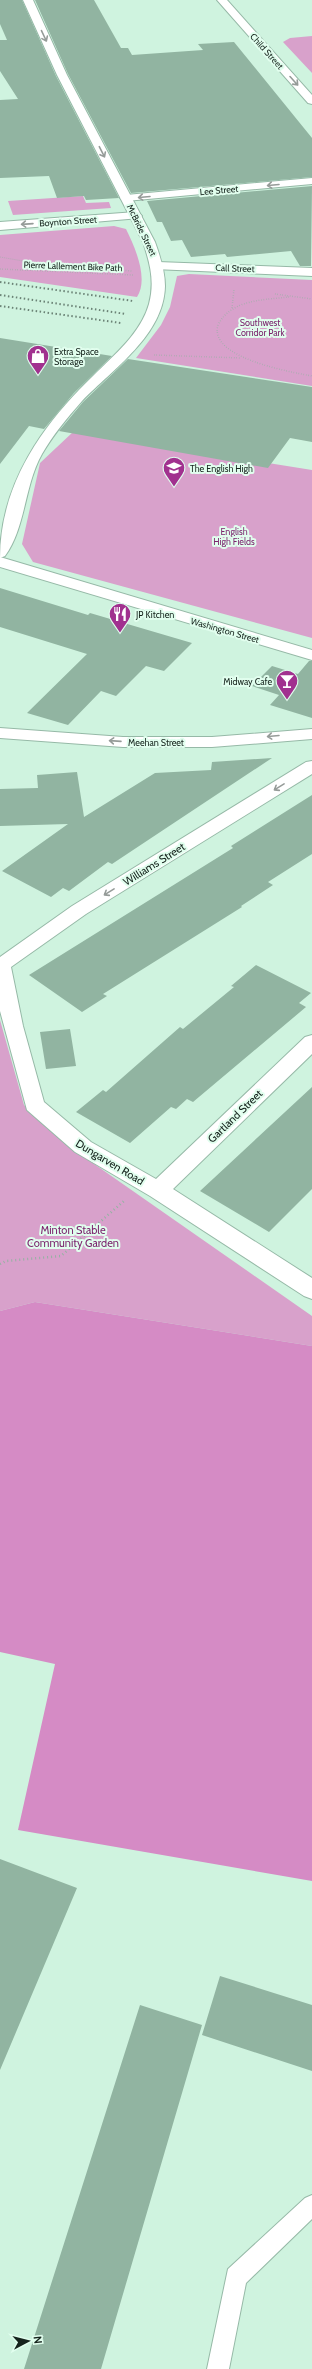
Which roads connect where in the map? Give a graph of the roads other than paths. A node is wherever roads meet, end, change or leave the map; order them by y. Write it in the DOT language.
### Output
graph roads {
  1 [pos="28,0"];
  2 [pos="222,0"];
  3 [pos="312,101"];
  4 [pos="312,181"];
  5 [pos="126,198"];
  6 [pos="136,216"];
  7 [pos="0,226"];
  8 [pos="158,266"];
  9 [pos="312,272"];
  10 [pos="0,553"];
  11 [pos="0,562"];
  12 [pos="312,656"];
  13 [pos="0,733"];
  14 [pos="312,734"];
  15 [pos="312,766"];
  16 [pos="1,965"];
  17 [pos="312,1042"];
  18 [pos="152,1186"];
  19 [pos="312,1290"];
  20 [pos="312,2205"];
  21 [pos="218,2369"];
  1 -- 5 [label="street, McBride Street, one-way"];
  2 -- 3 [label="street, Child Street, one-way"];
  4 -- 5 [label="street, Lee Street, one-way"];
  5 -- 6 [label="street, McBride Street"];
  6 -- 7 [label="street, Boynton Street, one-way"];
  6 -- 8 [label="street, McBride Street"];
  8 -- 9 [label="street, Call Street"];
  8 -- 10 [label="street, McBride Street"];
  11 -- 12 [label="street, Washington Street"];
  14 -- 13 [label="street, Meehan Street, one-way"];
  15 -- 16 [label="street, Williams Street, one-way"];
  16 -- 18 [label="street, Dungarven Road"];
  17 -- 18 [label="street, Gartland Street"];
  18 -- 19 [label="street, Dungarven Road"];
  20 -- 21 [label="lane"];
}
